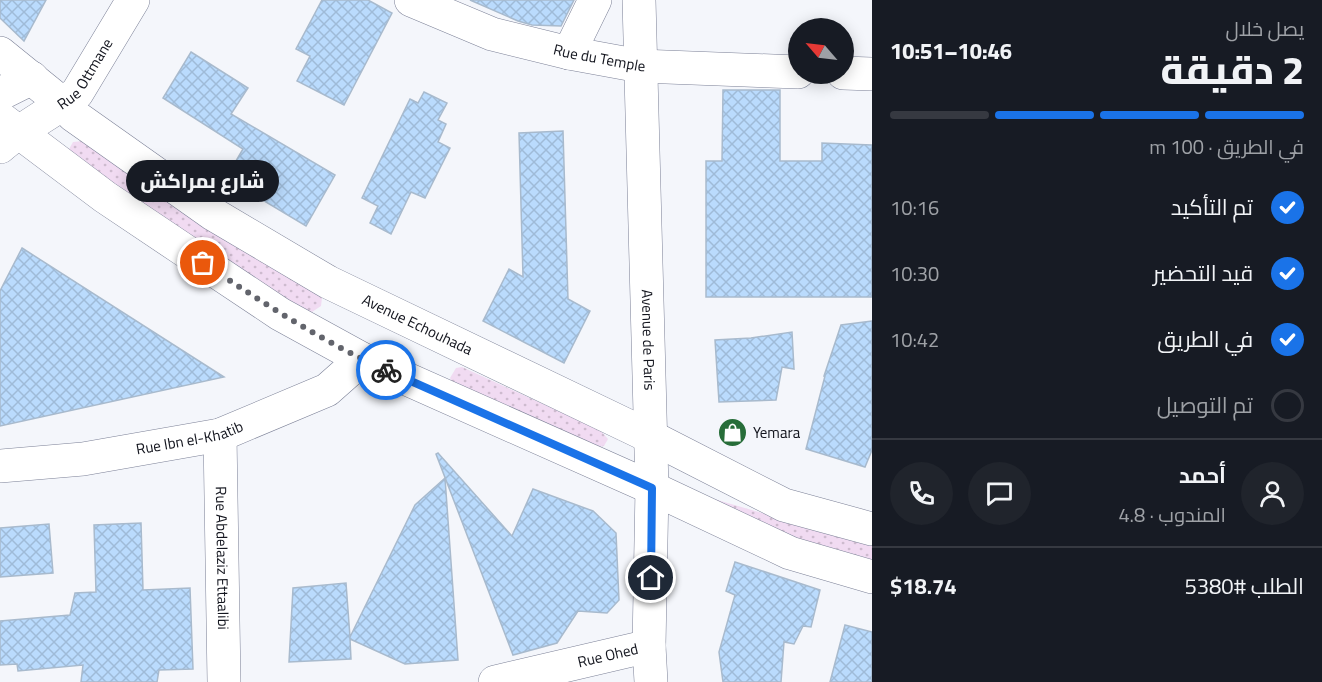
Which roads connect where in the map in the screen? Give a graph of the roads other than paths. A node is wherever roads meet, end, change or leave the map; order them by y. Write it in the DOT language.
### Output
graph roads {
  1 [pos="133,0"];
  2 [pos="411,0"];
  3 [pos="595,0"];
  4 [pos="639,0"];
  5 [pos="0,53"];
  6 [pos="569,53"];
  7 [pos="640,66"];
  8 [pos="788,72"];
  9 [pos="854,73"];
  10 [pos="872,74"];
  11 [pos="32,78"];
  12 [pos="0,94"];
  13 [pos="63,104"];
  14 [pos="6,132"];
  15 [pos="362,359"];
  16 [pos="220,435"];
  17 [pos="651,437"];
  18 [pos="0,466"];
  19 [pos="652,488"];
  20 [pos="872,529"];
  21 [pos="872,577"];
  22 [pos="649,646"];
  23 [pos="224,682"];
  24 [pos="495,682"];
  25 [pos="651,682"];
  1 -- 13 [label="street, Rue Ottmane"];
  2 -- 6 [label="street, Rue du Temple"];
  3 -- 6 [label="street"];
  4 -- 7 [label="street, Avenue de Paris"];
  5 -- 11 [label="street, Avenue Echouhada"];
  6 -- 7 [label="street, Rue du Temple"];
  7 -- 8 [label="street, Rue du Temple"];
  7 -- 17 [label="street, Avenue de Paris"];
  9 -- 10 [label="street"];
  11 -- 12 [label="street"];
  11 -- 13 [label="street, Avenue Echouhada"];
  13 -- 14 [label="street, Rue Ottmane"];
  13 -- 17 [label="street, Avenue Echouhada"];
  14 -- 15 [label="street"];
  15 -- 16 [label="street, Rue Ibn el-Khatib"];
  15 -- 19 [label="street"];
  16 -- 18 [label="street, Rue Ibn el-Khatib"];
  16 -- 23 [label="street, Rue Abdelaziz Ettaalibi"];
  17 -- 19 [label="street, Avenue de Paris"];
  17 -- 20 [label="street, Avenue Echouhada"];
  19 -- 21 [label="street"];
  19 -- 22 [label="street, Avenue de Paris"];
  22 -- 24 [label="street, Rue Ohed"];
  22 -- 25 [label="street, Avenue de Paris"];
}
